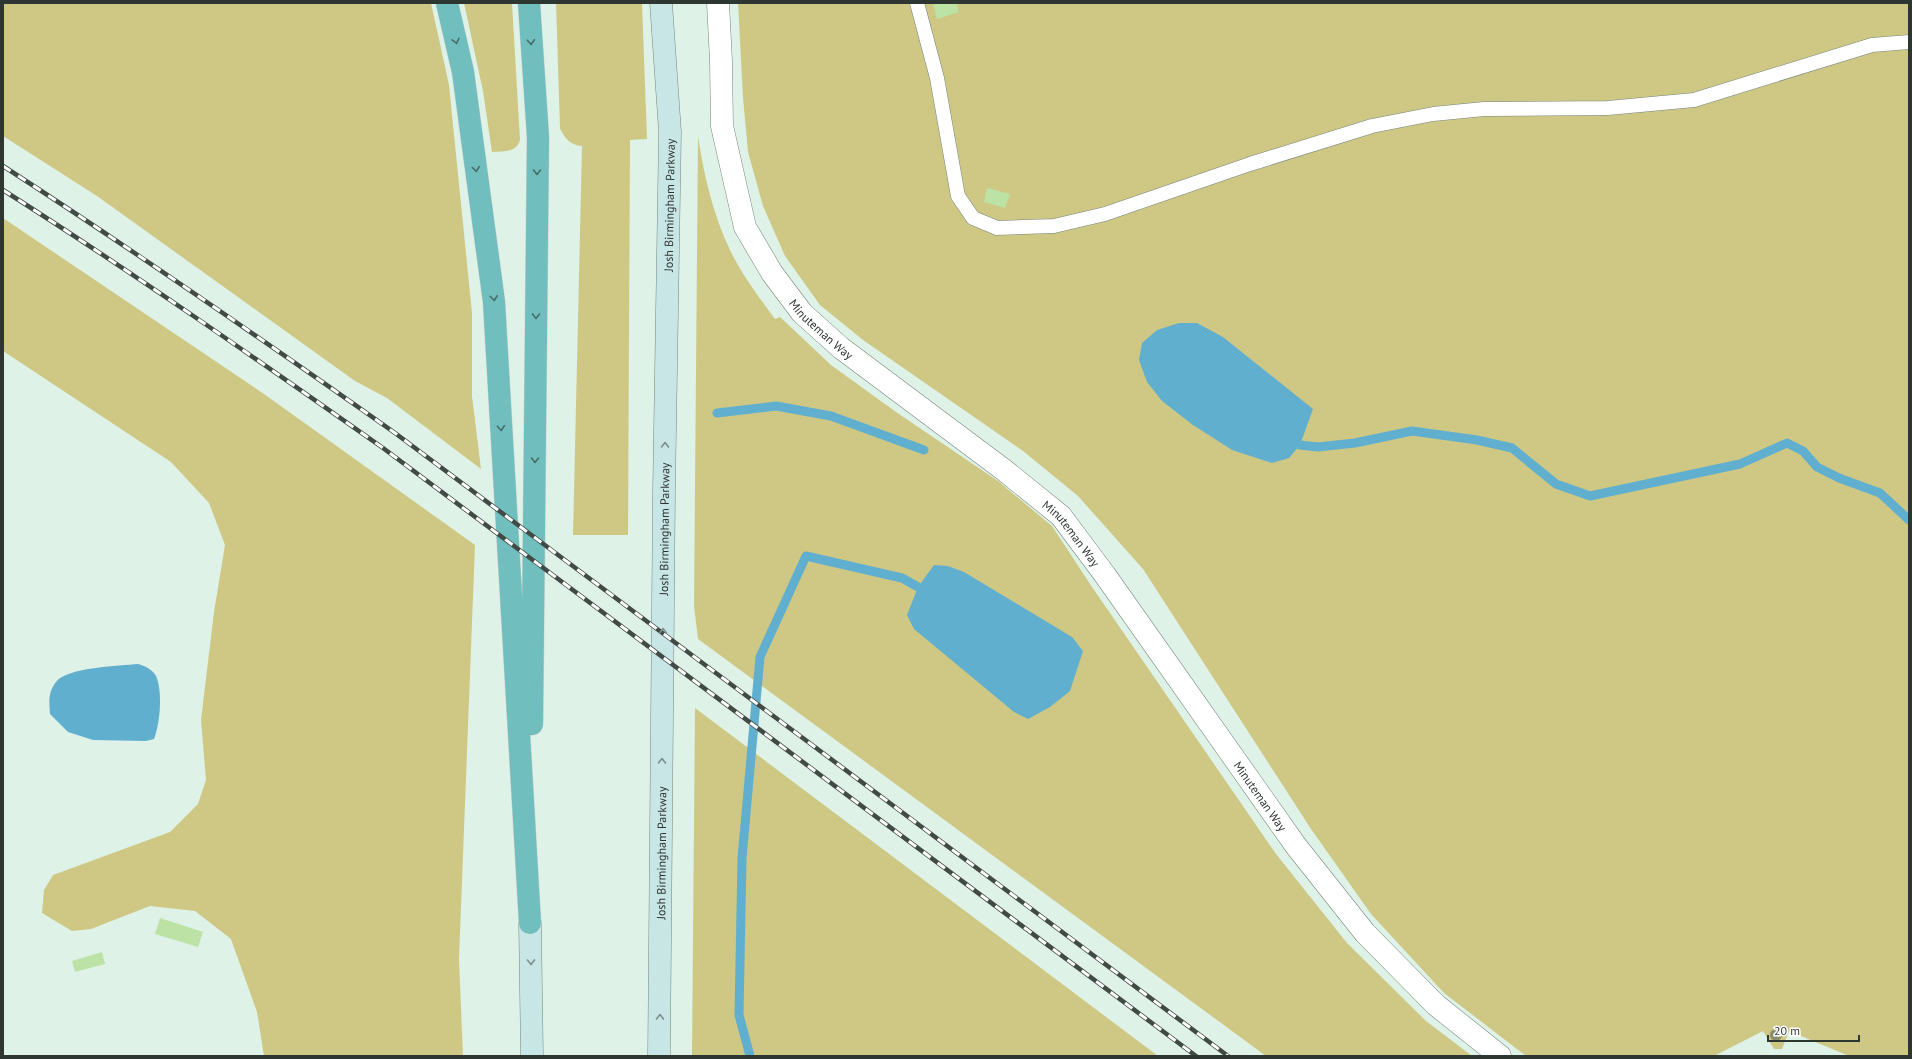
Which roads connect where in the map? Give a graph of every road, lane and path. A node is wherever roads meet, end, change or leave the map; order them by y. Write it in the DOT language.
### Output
graph roads {
  1 [pos="447,3"];
  2 [pos="529,3"];
  3 [pos="661,3"];
  4 [pos="718,3"];
  5 [pos="916,3"];
  6 [pos="1909,42"];
  7 [pos="530,923"];
  8 [pos="532,1056"];
  9 [pos="659,1056"];
  10 [pos="1500,1056"];
  1 -- 7 [label="highway, one-way"];
  2 -- 7 [label="highway, one-way"];
  9 -- 3 [label="main road, Josh Birmingham Parkway, one-way"];
  4 -- 10 [label="street, Minuteman Way"];
  5 -- 6 [label="lane"];
  7 -- 8 [label="main road, one-way"];
}
